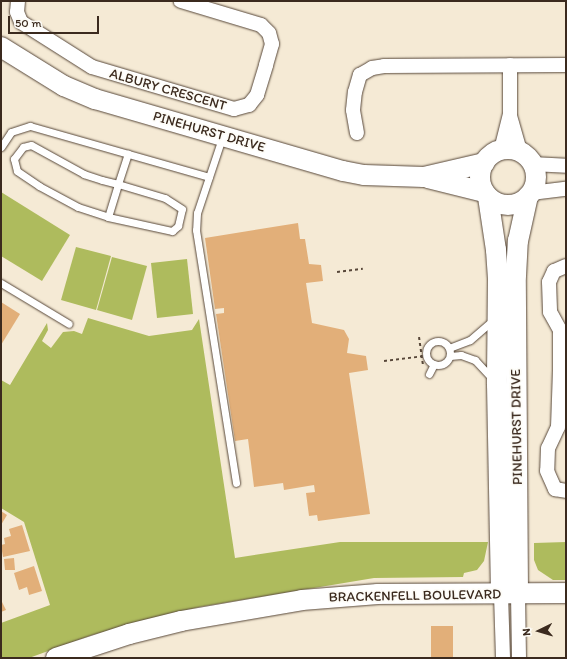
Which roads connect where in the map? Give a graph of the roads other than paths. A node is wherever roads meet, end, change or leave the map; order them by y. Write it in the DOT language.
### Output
graph roads {
  1 [pos="18,1"];
  2 [pos="181,1"];
  3 [pos="3,49"];
  4 [pos="510,65"];
  5 [pos="566,65"];
  6 [pos="510,114"];
  7 [pos="356,132"];
  8 [pos="222,136"];
  9 [pos="1,147"];
  10 [pos="128,154"];
  11 [pos="517,155"];
  12 [pos="484,163"];
  13 [pos="566,166"];
  14 [pos="424,177"];
  15 [pos="209,178"];
  16 [pos="118,184"];
  17 [pos="566,189"];
  18 [pos="486,194"];
  19 [pos="529,194"];
  20 [pos="108,217"];
  21 [pos="566,266"];
  22 [pos="1,283"];
  23 [pos="498,315"];
  24 [pos="69,324"];
  25 [pos="429,335"];
  26 [pos="431,344"];
  27 [pos="449,352"];
  28 [pos="434,364"];
  29 [pos="429,374"];
  30 [pos="497,384"];
  31 [pos="236,483"];
  32 [pos="566,491"];
  33 [pos="510,594"];
  34 [pos="566,594"];
  35 [pos="85,653"];
  36 [pos="56,658"];
  37 [pos="503,658"];
  38 [pos="519,658"];
  1 -- 2 [label="street, ALBURY CRESCENT"];
  3 -- 8 [label="street, PINEHURST DRIVE"];
  4 -- 5 [label="street"];
  4 -- 6 [label="street"];
  4 -- 7 [label="street"];
  6 -- 11 [label="street"];
  6 -- 11 [label="street"];
  8 -- 14 [label="street, PINEHURST DRIVE"];
  8 -- 15 [label="lane"];
  9 -- 10 [label="lane"];
  10 -- 15 [label="lane"];
  10 -- 16 [label="lane"];
  11 -- 12 [label="street"];
  11 -- 13 [label="street"];
  11 -- 19 [label="street"];
  12 -- 14 [label="street, PINEHURST DRIVE"];
  12 -- 18 [label="street"];
  14 -- 18 [label="street, PINEHURST DRIVE"];
  15 -- 31 [label="lane"];
  16 -- 20 [label="lane"];
  16 -- 20 [label="lane"];
  16 -- 20 [label="lane"];
  17 -- 19 [label="street"];
  18 -- 19 [label="street"];
  18 -- 23 [label="street, PINEHURST DRIVE"];
  19 -- 33 [label="street, PINEHURST DRIVE"];
  21 -- 32 [label="street"];
  22 -- 24 [label="lane"];
  23 -- 27 [label="lane"];
  23 -- 30 [label="street, PINEHURST DRIVE"];
  25 -- 26 [label="lane"];
  26 -- 27 [label="lane"];
  26 -- 28 [label="lane"];
  27 -- 28 [label="lane"];
  27 -- 30 [label="lane"];
  28 -- 29 [label="lane"];
  30 -- 33 [label="street, PINEHURST DRIVE"];
  33 -- 34 [label="street, BRACKENFELL BOULEVARD"];
  33 -- 35 [label="street, BRACKENFELL BOULEVARD"];
  33 -- 37 [label="street, PINEHURST DRIVE"];
  33 -- 38 [label="street, PINEHURST DRIVE"];
  35 -- 36 [label="street, BRACKENFELL BOULEVARD"];
}
